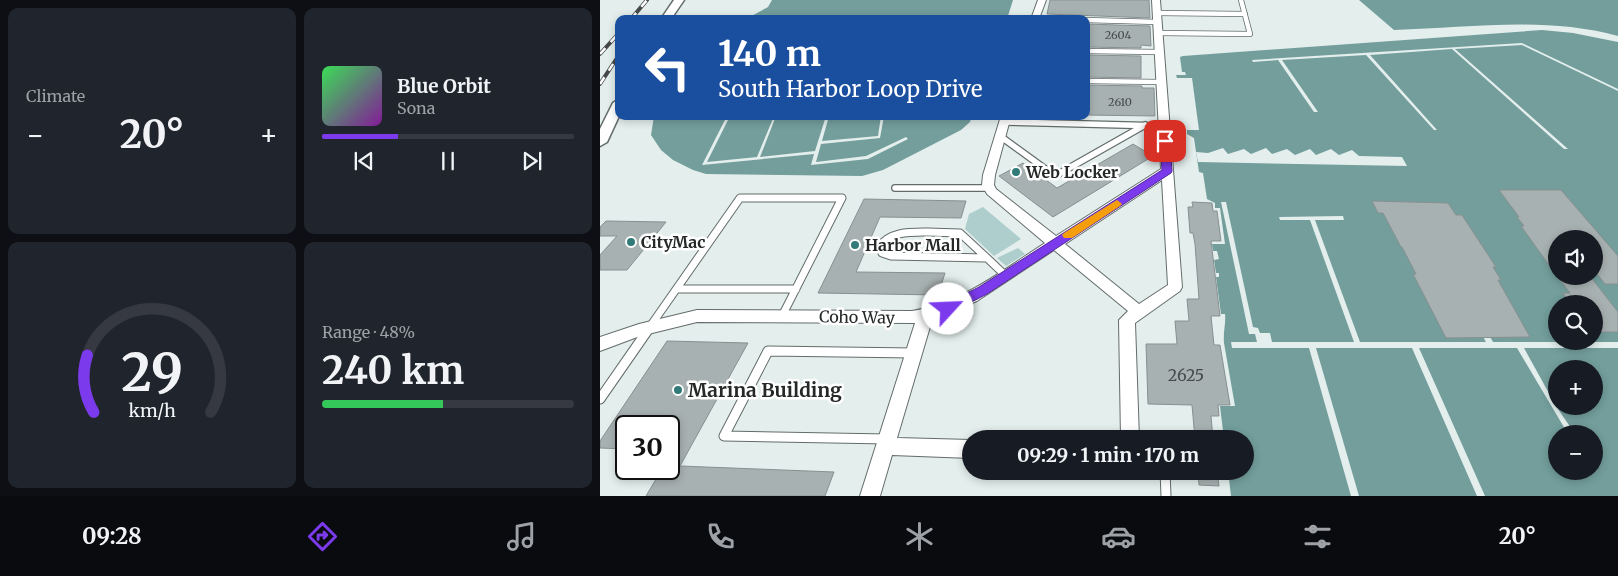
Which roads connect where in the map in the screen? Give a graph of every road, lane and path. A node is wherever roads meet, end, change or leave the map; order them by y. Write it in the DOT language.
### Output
graph roads {
  1 [pos="678,0"];
  2 [pos="1042,0"];
  3 [pos="1156,0"];
  4 [pos="1241,0"];
  5 [pos="1245,14"];
  6 [pos="669,15"];
  7 [pos="1036,15"];
  8 [pos="1157,17"];
  9 [pos="1090,20"];
  10 [pos="1158,33"];
  11 [pos="1090,51"];
  12 [pos="1160,52"];
  13 [pos="1090,81"];
  14 [pos="1161,82"];
  15 [pos="615,110"];
  16 [pos="1005,120"];
  17 [pos="1025,120"];
  18 [pos="1145,126"];
  19 [pos="1164,126"];
  20 [pos="1000,136"];
  21 [pos="600,142"];
  22 [pos="1167,171"];
  23 [pos="895,188"];
  24 [pos="989,188"];
  25 [pos="1055,244"];
  26 [pos="987,258"];
  27 [pos="1006,276"];
  28 [pos="677,289"];
  29 [pos="796,289"];
  30 [pos="1139,312"];
  31 [pos="782,316"];
  32 [pos="926,316"];
  33 [pos="650,327"];
  34 [pos="600,344"];
  35 [pos="914,353"];
  36 [pos="600,398"];
  37 [pos="1130,430"];
  38 [pos="887,443"];
  39 [pos="962,448"];
  40 [pos="1165,480"];
  41 [pos="870,496"];
  42 [pos="1166,496"];
  1 -- 6 [label="street"];
  2 -- 7 [label="street"];
  3 -- 8 [label="street"];
  4 -- 5 [label="lane"];
  5 -- 8 [label="lane"];
  5 -- 10 [label="lane"];
  8 -- 9 [label="lane"];
  8 -- 10 [label="street"];
  10 -- 12 [label="street"];
  11 -- 12 [label="lane"];
  12 -- 14 [label="street"];
  13 -- 14 [label="lane"];
  14 -- 19 [label="street"];
  15 -- 21 [label="street"];
  16 -- 20 [label="street"];
  17 -- 18 [label="lane"];
  18 -- 19 [label="lane"];
  18 -- 20 [label="lane"];
  19 -- 22 [label="street"];
  20 -- 24 [label="street"];
  22 -- 25 [label="street, Coho Way"];
  22 -- 30 [label="street"];
  23 -- 24 [label="lane"];
  24 -- 25 [label="street"];
  25 -- 27 [label="street, Coho Way"];
  25 -- 30 [label="street"];
  26 -- 26 [label="lane"];
  26 -- 27 [label="lane"];
  27 -- 32 [label="street, Coho Way"];
  28 -- 29 [label="lane"];
  28 -- 29 [label="lane"];
  28 -- 33 [label="lane"];
  29 -- 31 [label="lane"];
  30 -- 37 [label="street"];
  31 -- 32 [label="street, Coho Way"];
  31 -- 33 [label="street, Coho Way"];
  32 -- 35 [label="street"];
  33 -- 34 [label="street, Coho Way"];
  33 -- 36 [label="lane"];
  35 -- 38 [label="street"];
  35 -- 38 [label="lane"];
  38 -- 39 [label="street"];
  38 -- 41 [label="street"];
  40 -- 42 [label="lane"];
}
